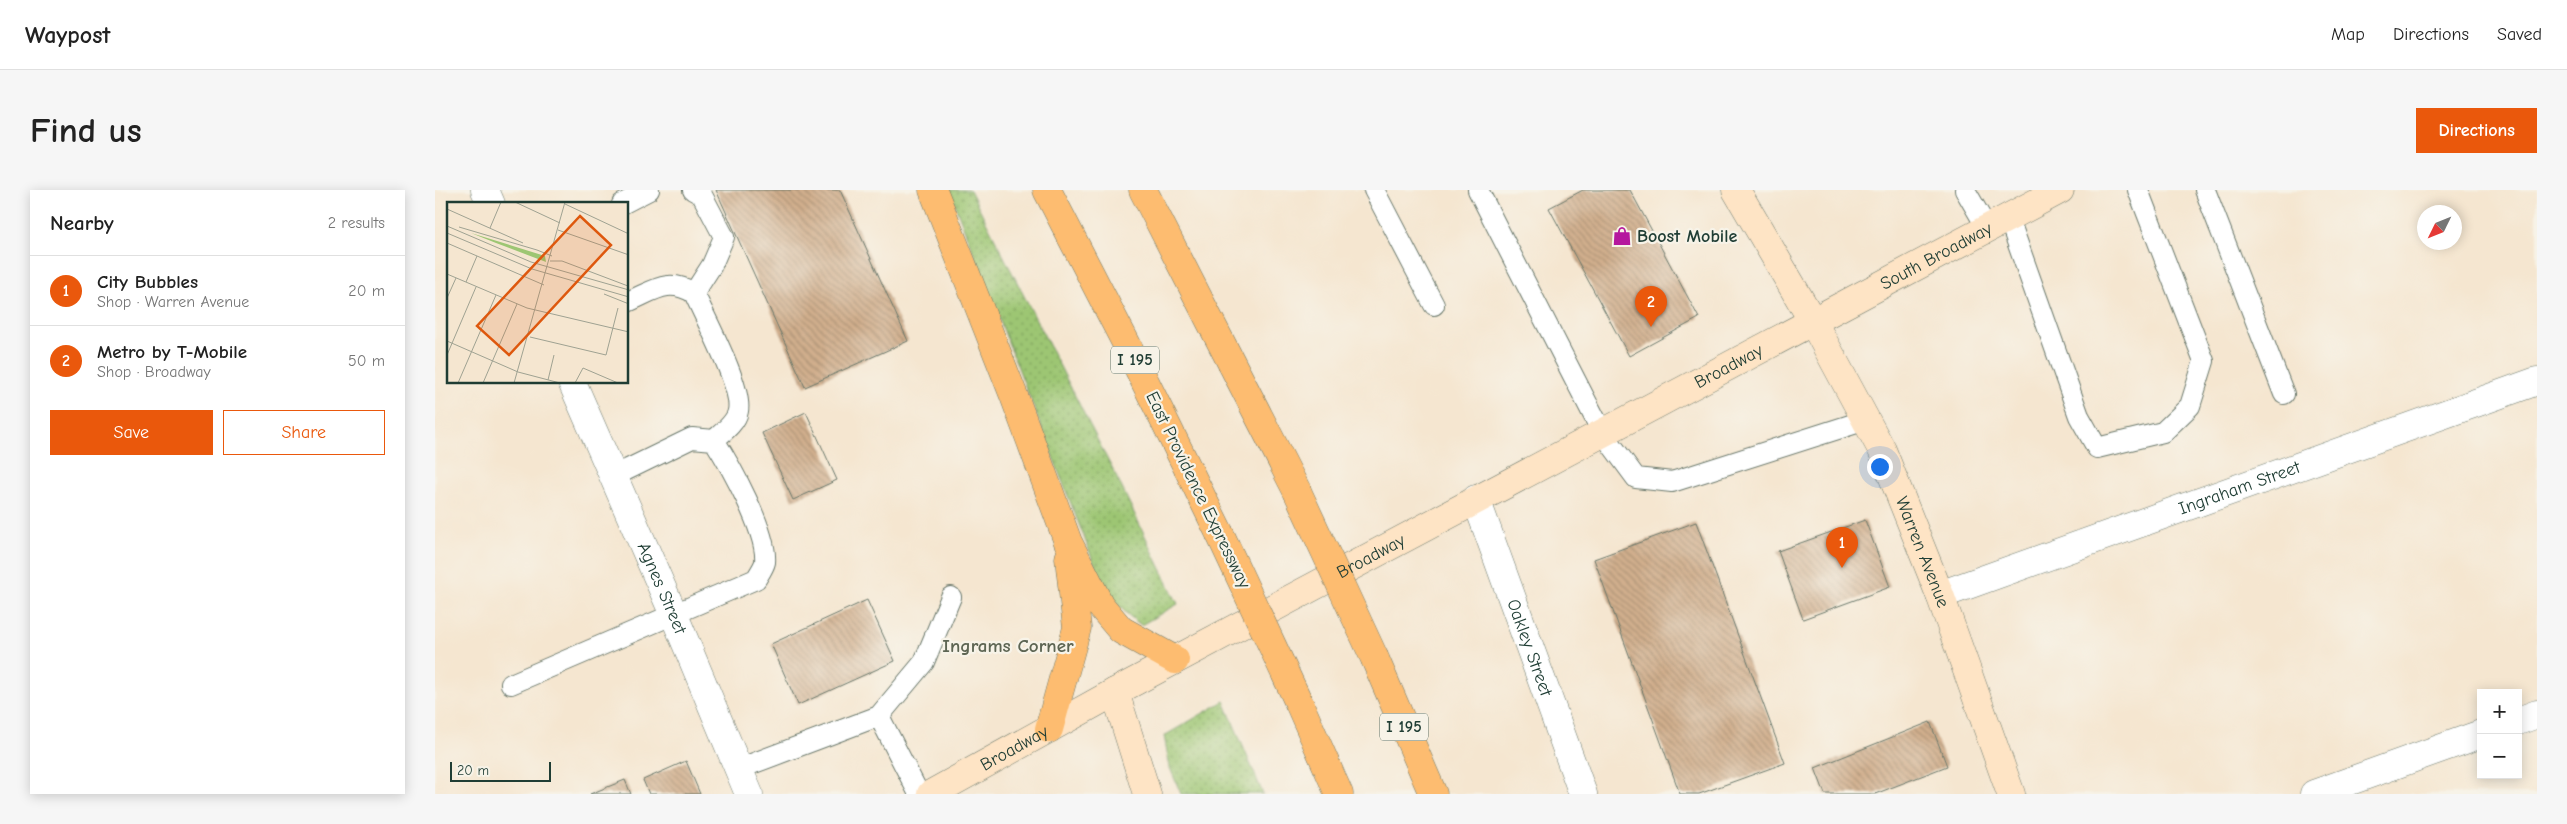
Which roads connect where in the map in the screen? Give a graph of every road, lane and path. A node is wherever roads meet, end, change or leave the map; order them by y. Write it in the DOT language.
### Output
graph roads {
  1 [pos="485,190"];
  2 [pos="649,190"];
  3 [pos="693,190"];
  4 [pos="933,190"];
  5 [pos="1047,190"];
  6 [pos="1143,190"];
  7 [pos="1153,190"];
  8 [pos="1374,190"];
  9 [pos="1478,190"];
  10 [pos="1735,190"];
  11 [pos="1965,190"];
  12 [pos="2060,190"];
  13 [pos="2138,190"];
  14 [pos="2205,190"];
  15 [pos="490,202"];
  16 [pos="626,202"];
  17 [pos="1997,222"];
  18 [pos="1181,265"];
  19 [pos="694,293"];
  20 [pos="629,301"];
  21 [pos="1434,305"];
  22 [pos="1812,320"];
  23 [pos="2537,380"];
  24 [pos="572,384"];
  25 [pos="2284,394"];
  26 [pos="1866,420"];
  27 [pos="1602,432"];
  28 [pos="713,440"];
  29 [pos="613,476"];
  30 [pos="1476,499"];
  31 [pos="1068,542"];
  32 [pos="1940,595"];
  33 [pos="951,597"];
  34 [pos="674,615"];
  35 [pos="1175,660"];
  36 [pos="511,684"];
  37 [pos="1115,692"];
  38 [pos="2537,714"];
  39 [pos="879,716"];
  40 [pos="2522,719"];
  41 [pos="1049,729"];
  42 [pos="2477,735"];
  43 [pos="738,769"];
  44 [pos="749,794"];
  45 [pos="919,794"];
  46 [pos="931,794"];
  47 [pos="1147,794"];
  48 [pos="1339,794"];
  49 [pos="1433,794"];
  50 [pos="1583,794"];
  51 [pos="2011,794"];
  52 [pos="2314,794"];
  1 -- 15 [label="street"];
  2 -- 16 [label="lane"];
  3 -- 19 [label="lane"];
  4 -- 31 [label="highway"];
  5 -- 48 [label="highway, East Providence Expressway / I 195, bridge"];
  6 -- 18 [label="highway, I 195"];
  7 -- 18 [label="highway"];
  8 -- 21 [label="lane"];
  9 -- 27 [label="lane"];
  10 -- 22 [label="main road, Warren Avenue"];
  11 -- 17 [label="lane"];
  12 -- 17 [label="main road, South Broadway"];
  13 -- 17 [label="lane"];
  14 -- 25 [label="lane"];
  17 -- 22 [label="main road, South Broadway"];
  18 -- 49 [label="highway, I 195, bridge"];
  19 -- 20 [label="lane"];
  19 -- 28 [label="lane"];
  22 -- 26 [label="main road, Warren Avenue"];
  22 -- 27 [label="main road, Broadway"];
  23 -- 32 [label="street, Ingraham Street"];
  24 -- 29 [label="street, Agnes Street"];
  26 -- 27 [label="lane"];
  26 -- 32 [label="main road, Warren Avenue"];
  27 -- 30 [label="main road, Broadway"];
  28 -- 29 [label="lane"];
  28 -- 34 [label="lane"];
  29 -- 34 [label="street, Agnes Street"];
  30 -- 35 [label="main road, Broadway"];
  30 -- 50 [label="street, Oakley Street"];
  31 -- 35 [label="highway"];
  31 -- 41 [label="highway"];
  32 -- 51 [label="main road, Warren Avenue"];
  33 -- 39 [label="lane"];
  34 -- 36 [label="lane"];
  34 -- 43 [label="street, Agnes Street"];
  35 -- 37 [label="main road, Broadway"];
  37 -- 41 [label="main road, Broadway"];
  37 -- 47 [label="main road"];
  38 -- 40 [label="street"];
  39 -- 43 [label="lane"];
  39 -- 45 [label="lane"];
  41 -- 46 [label="main road, Broadway"];
  42 -- 52 [label="street"];
  43 -- 44 [label="street, Agnes Street"];
}
